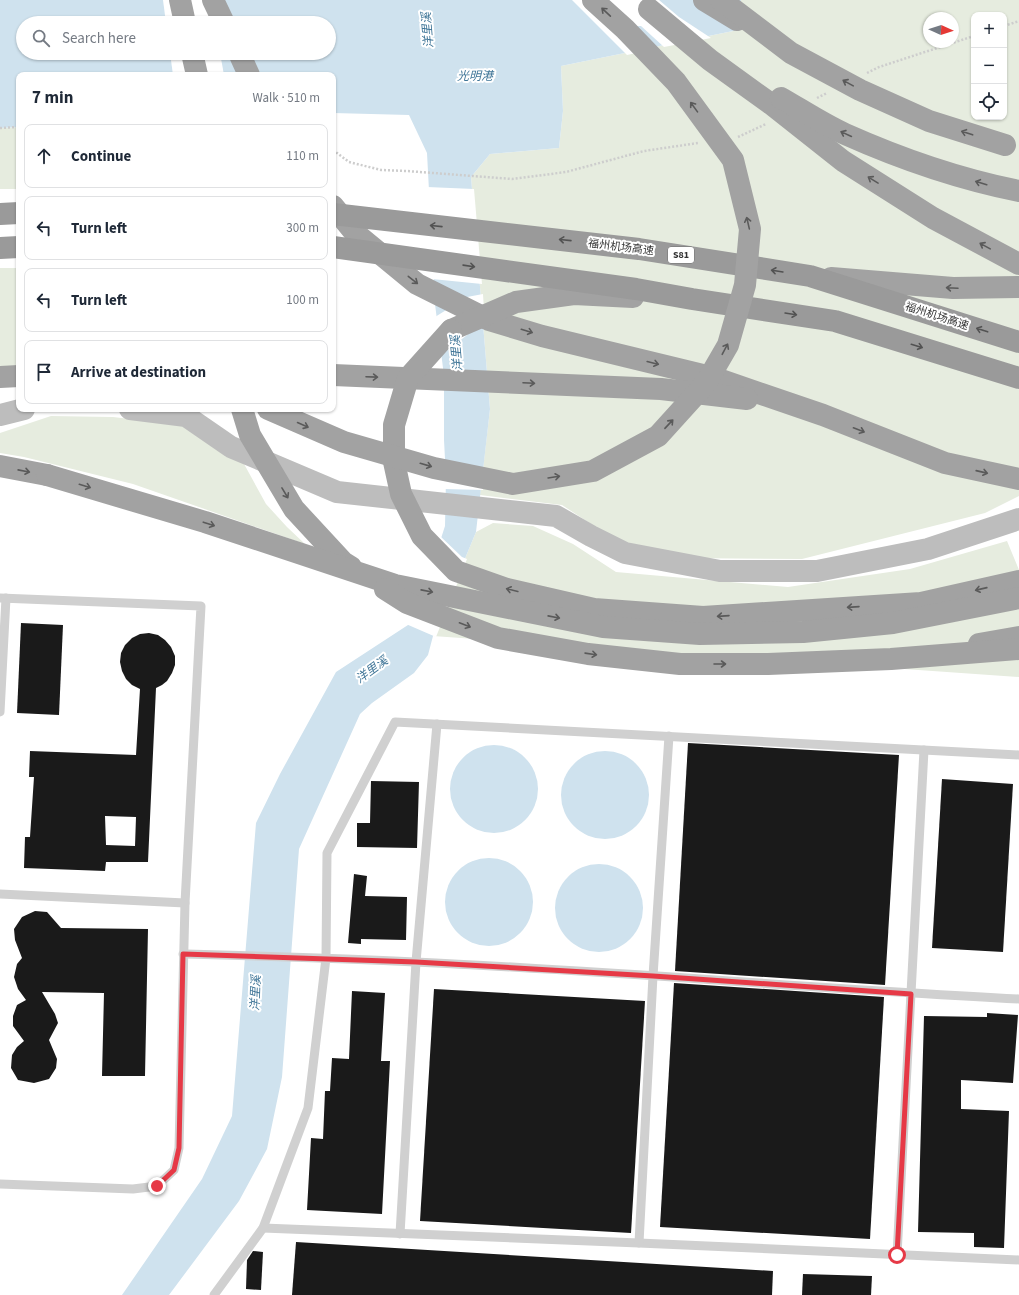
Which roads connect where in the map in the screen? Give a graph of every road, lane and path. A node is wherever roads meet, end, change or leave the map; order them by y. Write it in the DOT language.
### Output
graph roads {
  1 [pos="180,0"];
  2 [pos="213,0"];
  3 [pos="593,0"];
  4 [pos="704,0"];
  5 [pos="721,0"];
  6 [pos="643,5"];
  7 [pos="183,16"];
  8 [pos="221,16"];
  9 [pos="1019,21"];
  10 [pos="1007,25"];
  11 [pos="971,37"];
  12 [pos="791,52"];
  13 [pos="194,60"];
  14 [pos="242,60"];
  15 [pos="196,72"];
  16 [pos="248,72"];
  17 [pos="865,74"];
  18 [pos="831,92"];
  19 [pos="817,98"];
  20 [pos="769,123"];
  21 [pos="16,127"];
  22 [pos="0,128"];
  23 [pos="734,138"];
  24 [pos="704,142"];
  25 [pos="1012,146"];
  26 [pos="336,152"];
  27 [pos="1019,191"];
  28 [pos="336,210"];
  29 [pos="16,213"];
  30 [pos="0,214"];
  31 [pos="336,214"];
  32 [pos="16,247"];
  33 [pos="336,247"];
  34 [pos="0,248"];
  35 [pos="1019,264"];
  36 [pos="810,276"];
  37 [pos="1019,288"];
  38 [pos="692,299"];
  39 [pos="1019,342"];
  40 [pos="336,375"];
  41 [pos="0,376"];
  42 [pos="16,376"];
  43 [pos="1019,378"];
  44 [pos="16,411"];
  45 [pos="154,412"];
  46 [pos="243,412"];
  47 [pos="275,412"];
  48 [pos="0,415"];
  49 [pos="823,415"];
  50 [pos="0,466"];
  51 [pos="1019,479"];
  52 [pos="1019,519"];
  53 [pos="1019,581"];
  54 [pos="3,598"];
  55 [pos="1019,598"];
  56 [pos="1019,637"];
  57 [pos="1019,650"];
  58 [pos="891,659"];
  59 [pos="0,712"];
  60 [pos="437,724"];
  61 [pos="669,736"];
  62 [pos="924,750"];
  63 [pos="1019,755"];
  64 [pos="0,894"];
  65 [pos="185,903"];
  66 [pos="183,954"];
  67 [pos="326,958"];
  68 [pos="416,962"];
  69 [pos="653,976"];
  70 [pos="911,994"];
  71 [pos="1019,999"];
  72 [pos="0,1184"];
  73 [pos="263,1228"];
  74 [pos="400,1234"];
  75 [pos="639,1243"];
  76 [pos="897,1255"];
  77 [pos="1019,1260"];
  78 [pos="214,1295"];
  1 -- 7 [label="highway"];
  2 -- 8 [label="highway"];
  47 -- 3 [label="highway, one-way, bridge"];
  4 -- 12 [label="highway, bridge"];
  5 -- 12 [label="highway, bridge"];
  27 -- 6 [label="highway, one-way, bridge"];
  35 -- 6 [label="highway, one-way, bridge"];
  9 -- 10 [label="path"];
  11 -- 17 [label="path"];
  25 -- 12 [label="highway, one-way, bridge"];
  13 -- 15 [label="highway"];
  14 -- 16 [label="highway"];
  18 -- 19 [label="path"];
  20 -- 23 [label="path"];
  21 -- 22 [label="path"];
  24 -- 26 [label="path"];
  28 -- 49 [label="highway, one-way"];
  29 -- 30 [label="highway"];
  36 -- 31 [label="highway, 福州机场高速 / S81, one-way"];
  32 -- 34 [label="highway"];
  33 -- 38 [label="highway, one-way"];
  37 -- 36 [label="highway, one-way"];
  39 -- 36 [label="highway, 福州机场高速 / S81, one-way"];
  38 -- 43 [label="highway, one-way"];
  53 -- 38 [label="highway, one-way, bridge"];
  40 -- 49 [label="highway, one-way"];
  41 -- 42 [label="highway"];
  44 -- 48 [label="main road"];
  45 -- 52 [label="main road"];
  46 -- 58 [label="highway, one-way, bridge"];
  49 -- 51 [label="highway, one-way"];
  50 -- 55 [label="highway, one-way, bridge"];
  54 -- 59 [label="lane"];
  54 -- 65 [label="lane"];
  56 -- 58 [label="highway, bridge"];
  57 -- 58 [label="highway, bridge"];
  60 -- 61 [label="lane"];
  60 -- 67 [label="lane"];
  60 -- 68 [label="lane"];
  61 -- 62 [label="lane"];
  61 -- 69 [label="lane"];
  62 -- 63 [label="lane"];
  62 -- 70 [label="lane"];
  64 -- 65 [label="lane"];
  65 -- 66 [label="lane"];
  66 -- 67 [label="lane"];
  66 -- 72 [label="lane"];
  67 -- 68 [label="lane"];
  67 -- 73 [label="lane"];
  68 -- 69 [label="lane"];
  68 -- 74 [label="lane"];
  69 -- 70 [label="lane"];
  69 -- 75 [label="lane"];
  70 -- 71 [label="lane"];
  70 -- 76 [label="lane"];
  73 -- 74 [label="lane"];
  73 -- 78 [label="lane"];
  74 -- 75 [label="lane"];
  75 -- 76 [label="lane"];
  76 -- 77 [label="lane"];
}
